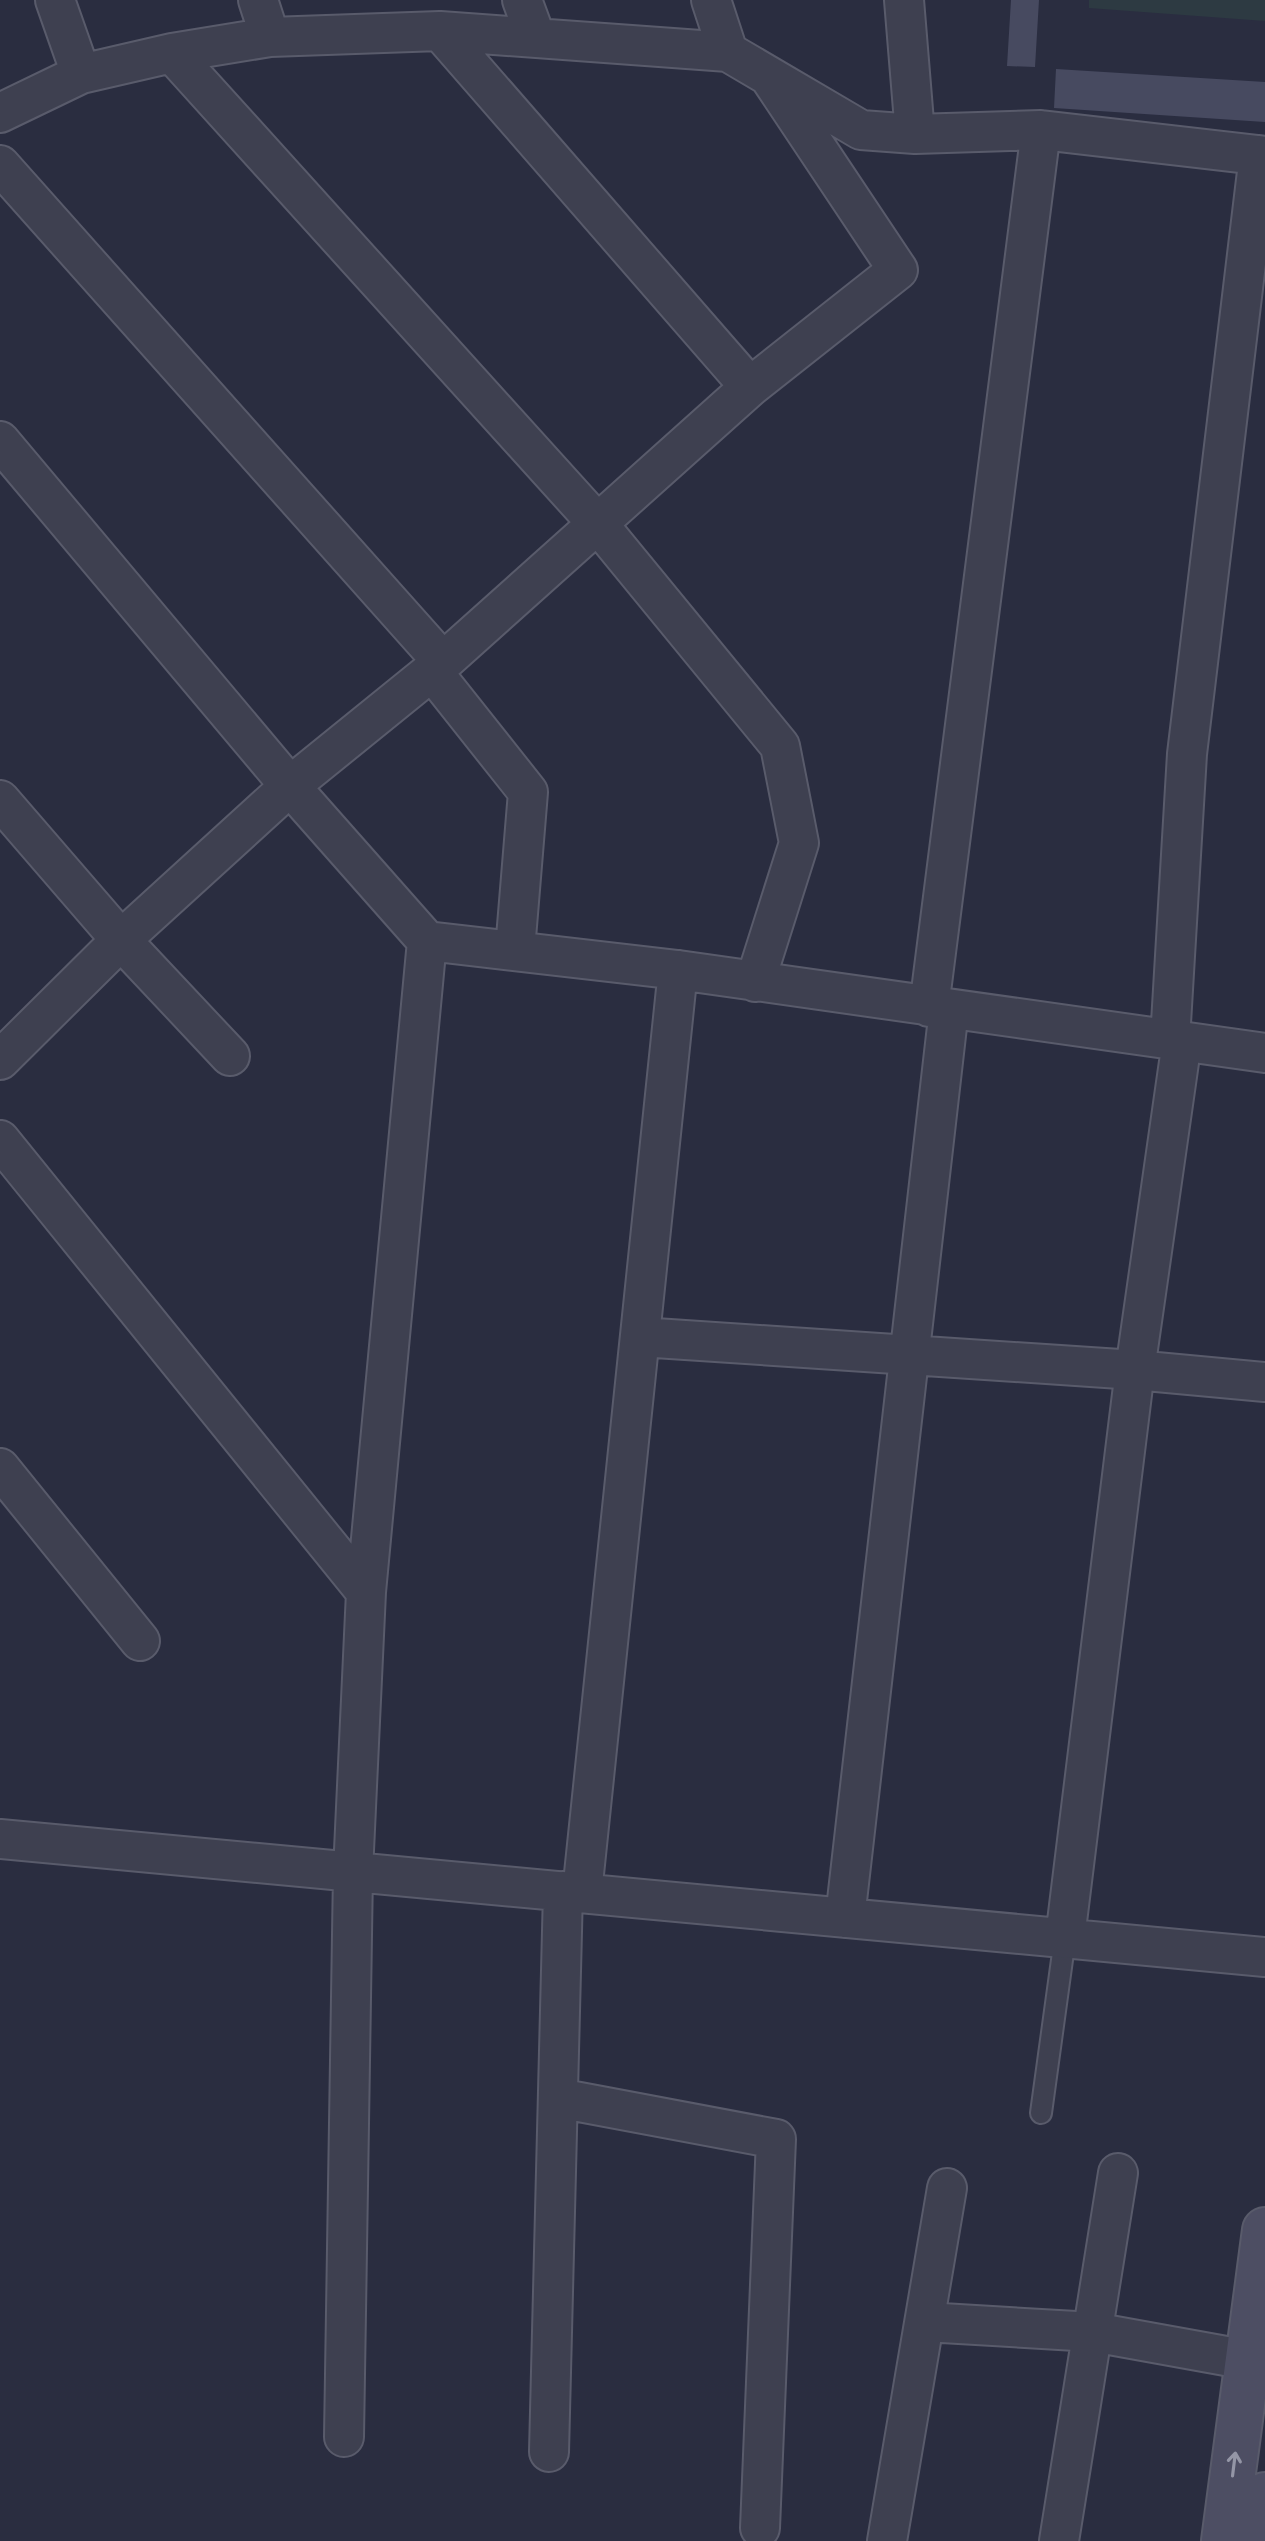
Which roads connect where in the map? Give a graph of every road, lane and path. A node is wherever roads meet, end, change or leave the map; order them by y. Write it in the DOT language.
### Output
graph roads {
  1 [pos="55,0"];
  2 [pos="258,0"];
  3 [pos="522,0"];
  4 [pos="711,0"];
  5 [pos="904,0"];
  6 [pos="440,31"];
  7 [pos="270,37"];
  8 [pos="536,38"];
  9 [pos="728,52"];
  10 [pos="172,53"];
  11 [pos="81,74"];
  12 [pos="770,78"];
  13 [pos="0,113"];
  14 [pos="1041,130"];
  15 [pos="915,134"];
  16 [pos="1262,156"];
  17 [pos="0,165"];
  18 [pos="750,387"];
  19 [pos="0,441"];
  20 [pos="598,524"];
  21 [pos="437,666"];
  22 [pos="290,786"];
  23 [pos="0,800"];
  24 [pos="121,940"];
  25 [pos="427,941"];
  26 [pos="515,950"];
  27 [pos="678,970"];
  28 [pos="755,982"];
  29 [pos="939,1008"];
  30 [pos="1176,1040"];
  31 [pos="1265,1053"];
  32 [pos="230,1056"];
  33 [pos="0,1060"];
  34 [pos="0,1140"];
  35 [pos="640,1337"];
  36 [pos="909,1355"];
  37 [pos="1135,1370"];
  38 [pos="1265,1382"];
  39 [pos="0,1468"];
  40 [pos="366,1592"];
  41 [pos="140,1641"];
  42 [pos="0,1839"];
  43 [pos="353,1872"];
  44 [pos="572,1892"];
  45 [pos="845,1918"];
  46 [pos="1065,1938"];
  47 [pos="1265,1957"];
  48 [pos="558,2098"];
  49 [pos="1041,2113"];
  50 [pos="1118,2173"];
  51 [pos="947,2188"];
  52 [pos="1265,2230"];
  53 [pos="925,2322"];
  54 [pos="1093,2332"];
  55 [pos="1248,2360"];
  56 [pos="344,2437"];
  57 [pos="549,2452"];
  58 [pos="1265,2495"];
  59 [pos="760,2528"];
  60 [pos="887,2541"];
  61 [pos="1059,2541"];
  62 [pos="1224,2541"];
  63 [pos="1259,2541"];
  1 -- 11 [label="street"];
  2 -- 7 [label="street"];
  3 -- 8 [label="street"];
  4 -- 9 [label="street"];
  5 -- 15 [label="street"];
  6 -- 7 [label="street"];
  6 -- 8 [label="street"];
  6 -- 18 [label="street"];
  7 -- 10 [label="street"];
  8 -- 9 [label="street"];
  9 -- 12 [label="street"];
  10 -- 11 [label="street"];
  10 -- 20 [label="street"];
  11 -- 13 [label="street"];
  12 -- 15 [label="street"];
  12 -- 18 [label="street"];
  14 -- 15 [label="street"];
  14 -- 16 [label="street"];
  14 -- 29 [label="street"];
  16 -- 30 [label="street"];
  17 -- 21 [label="street"];
  18 -- 20 [label="street"];
  19 -- 22 [label="street"];
  20 -- 21 [label="street"];
  20 -- 28 [label="street"];
  21 -- 22 [label="street"];
  21 -- 26 [label="street"];
  22 -- 24 [label="street"];
  22 -- 25 [label="street"];
  23 -- 24 [label="street"];
  24 -- 32 [label="street"];
  24 -- 33 [label="street"];
  25 -- 26 [label="street"];
  25 -- 40 [label="street"];
  26 -- 27 [label="street"];
  27 -- 28 [label="street"];
  27 -- 35 [label="street"];
  28 -- 29 [label="street"];
  29 -- 30 [label="street"];
  29 -- 36 [label="street"];
  30 -- 31 [label="street"];
  30 -- 37 [label="street"];
  34 -- 40 [label="street"];
  35 -- 36 [label="street"];
  35 -- 44 [label="street"];
  36 -- 37 [label="street"];
  36 -- 45 [label="street"];
  37 -- 38 [label="street"];
  37 -- 46 [label="street"];
  39 -- 41 [label="street"];
  40 -- 43 [label="street"];
  42 -- 43 [label="street"];
  43 -- 44 [label="street"];
  43 -- 56 [label="street"];
  44 -- 45 [label="street"];
  44 -- 48 [label="street"];
  45 -- 46 [label="street"];
  46 -- 47 [label="street"];
  46 -- 49 [label="lane"];
  48 -- 57 [label="street"];
  48 -- 59 [label="street"];
  50 -- 54 [label="street"];
  51 -- 53 [label="street"];
  52 -- 55 [label="main road"];
  53 -- 54 [label="street"];
  53 -- 60 [label="street"];
  54 -- 55 [label="street"];
  54 -- 61 [label="street"];
  62 -- 55 [label="main road, one-way"];
  58 -- 63 [label="main road"];
}
